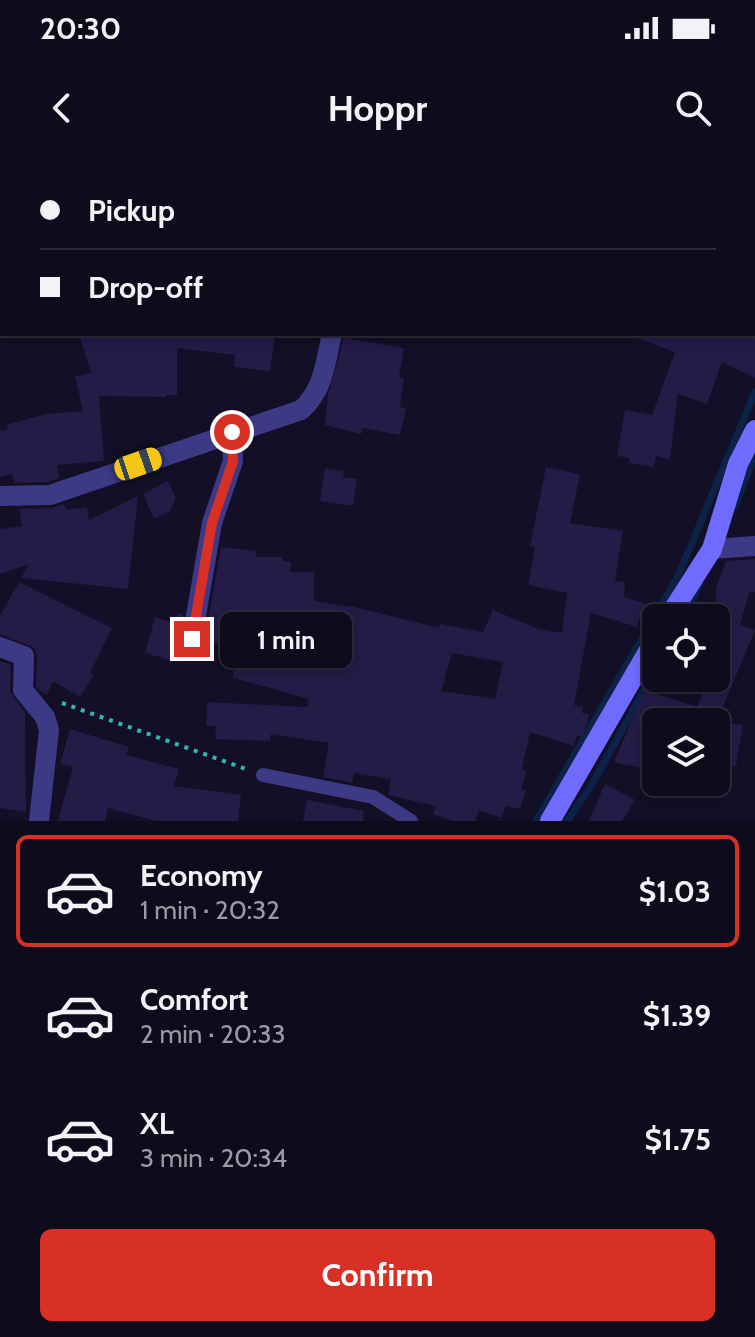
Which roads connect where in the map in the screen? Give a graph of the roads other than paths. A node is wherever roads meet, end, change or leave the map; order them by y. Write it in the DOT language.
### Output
graph roads {
  1 [pos="332,336"];
  2 [pos="755,430"];
  3 [pos="232,432"];
  4 [pos="0,496"];
  5 [pos="755,546"];
  6 [pos="712,549"];
  7 [pos="677,604"];
  8 [pos="192,639"];
  9 [pos="0,647"];
  10 [pos="642,662"];
  11 [pos="263,775"];
  12 [pos="39,821"];
  13 [pos="411,821"];
  14 [pos="550,821"];
  1 -- 3 [label="street"];
  2 -- 6 [label="street"];
  3 -- 4 [label="street"];
  3 -- 8 [label="street"];
  5 -- 6 [label="street"];
  6 -- 7 [label="street"];
  9 -- 12 [label="street"];
  10 -- 14 [label="street"];
  11 -- 13 [label="lane"];
}
